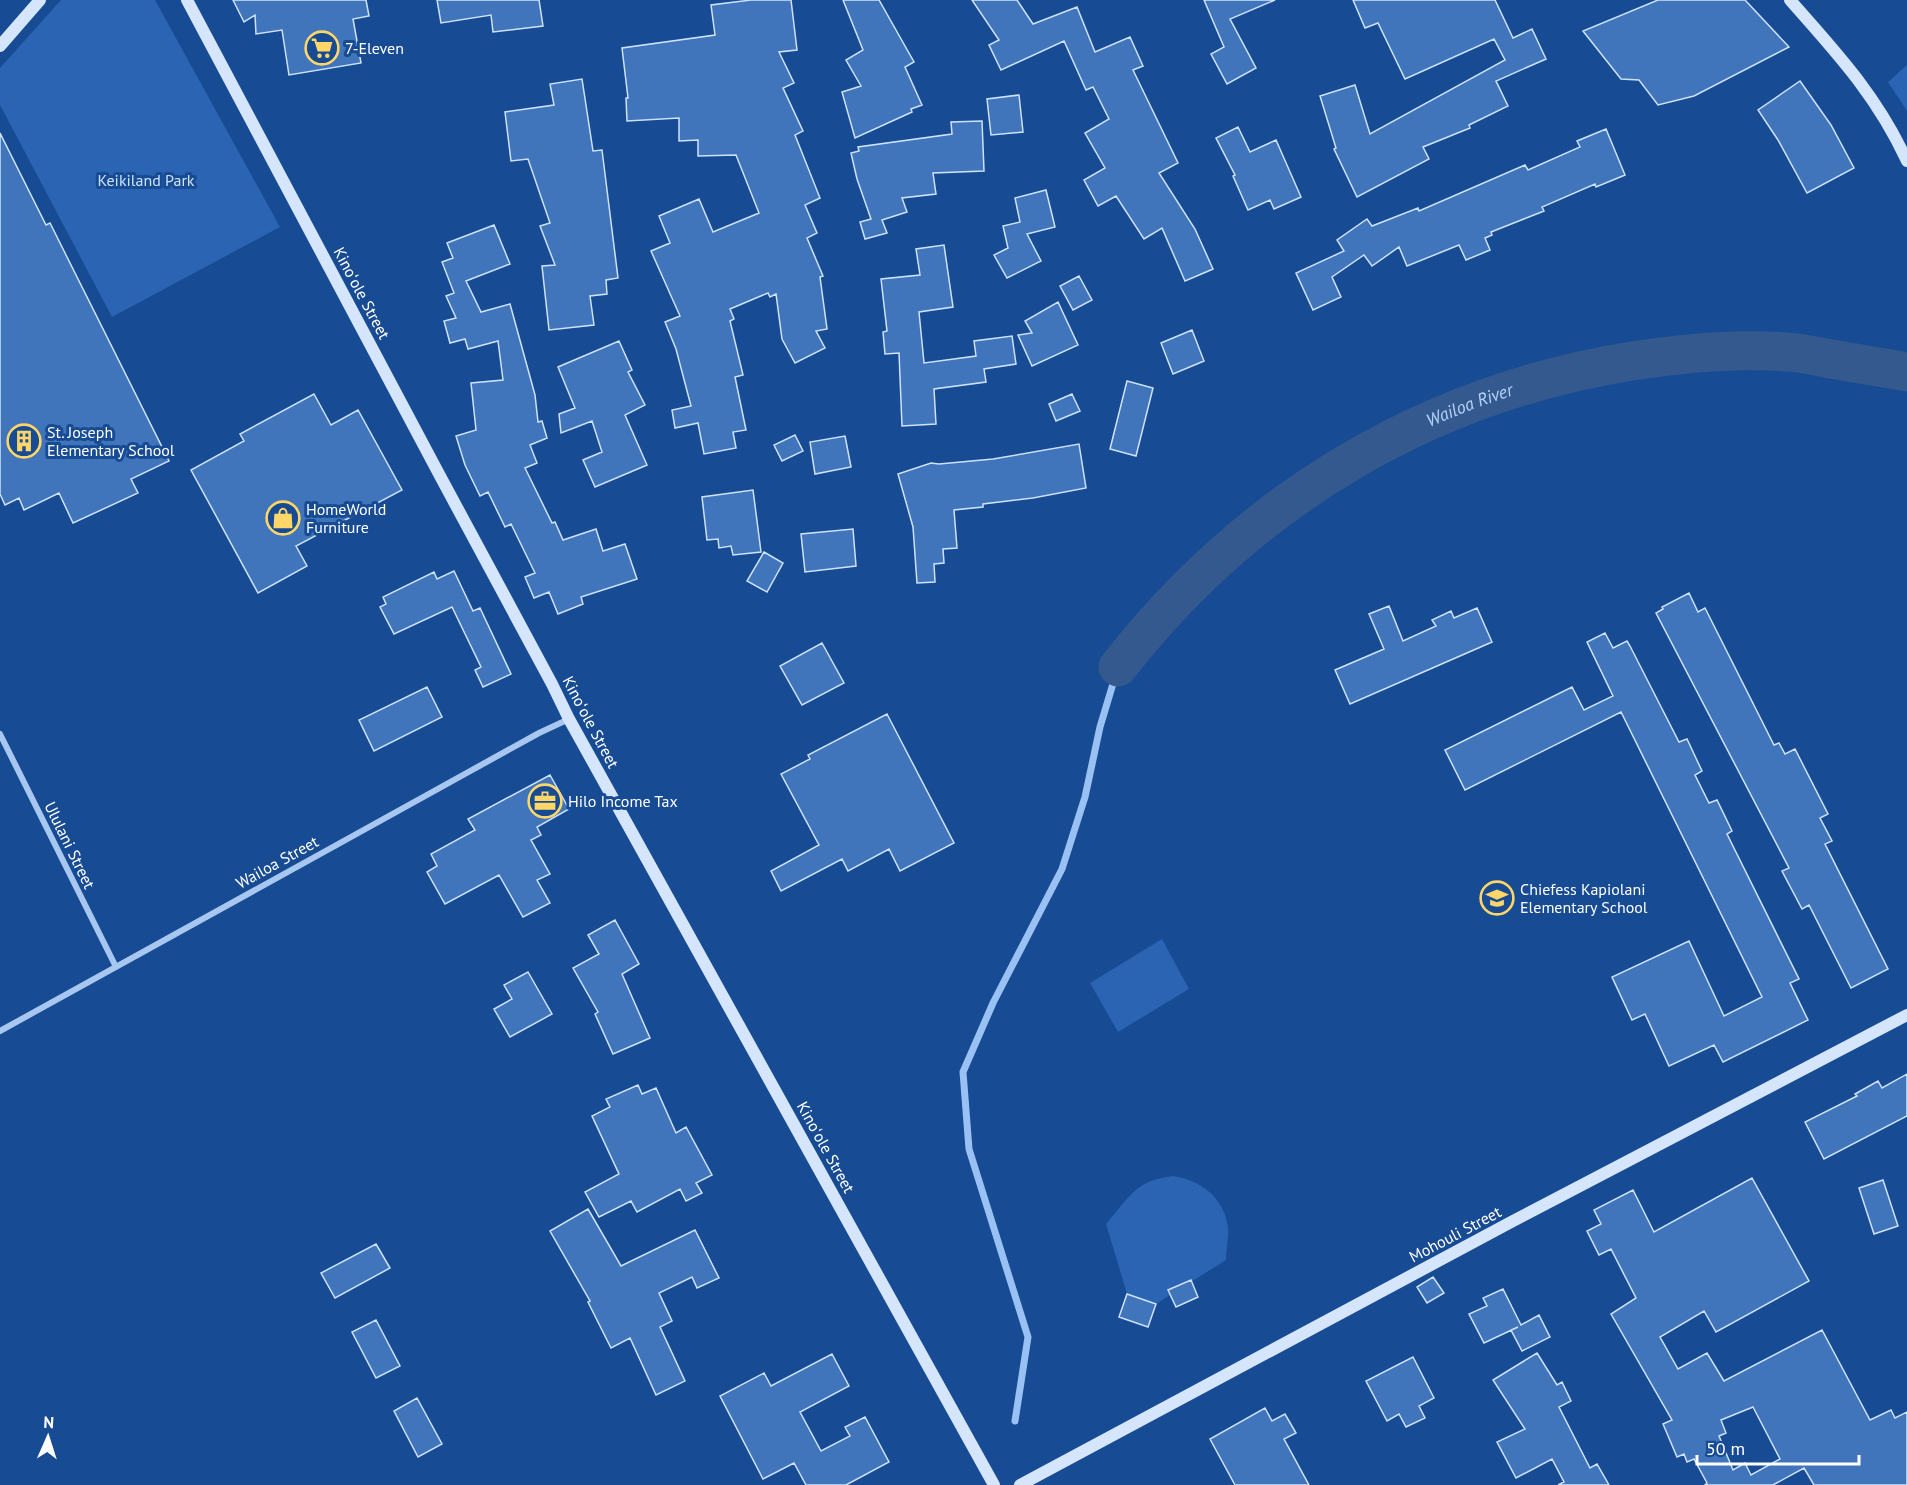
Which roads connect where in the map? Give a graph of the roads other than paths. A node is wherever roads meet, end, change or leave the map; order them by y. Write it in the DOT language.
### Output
graph roads {
  1 [pos="40,0"];
  2 [pos="187,0"];
  3 [pos="1790,0"];
  4 [pos="0,45"];
  5 [pos="1907,161"];
  6 [pos="569,719"];
  7 [pos="0,734"];
  8 [pos="116,967"];
  9 [pos="1907,1015"];
  10 [pos="0,1031"];
  11 [pos="994,1485"];
  12 [pos="1020,1485"];
  1 -- 4 [label="street"];
  2 -- 6 [label="street, Kinoʻole Street"];
  3 -- 5 [label="street"];
  6 -- 8 [label="street, Wailoa Street"];
  6 -- 11 [label="street, Kinoʻole Street"];
  7 -- 8 [label="street, Ululani Street"];
  8 -- 10 [label="street, Wailoa Street"];
  9 -- 12 [label="street, Mohouli Street"];
}
